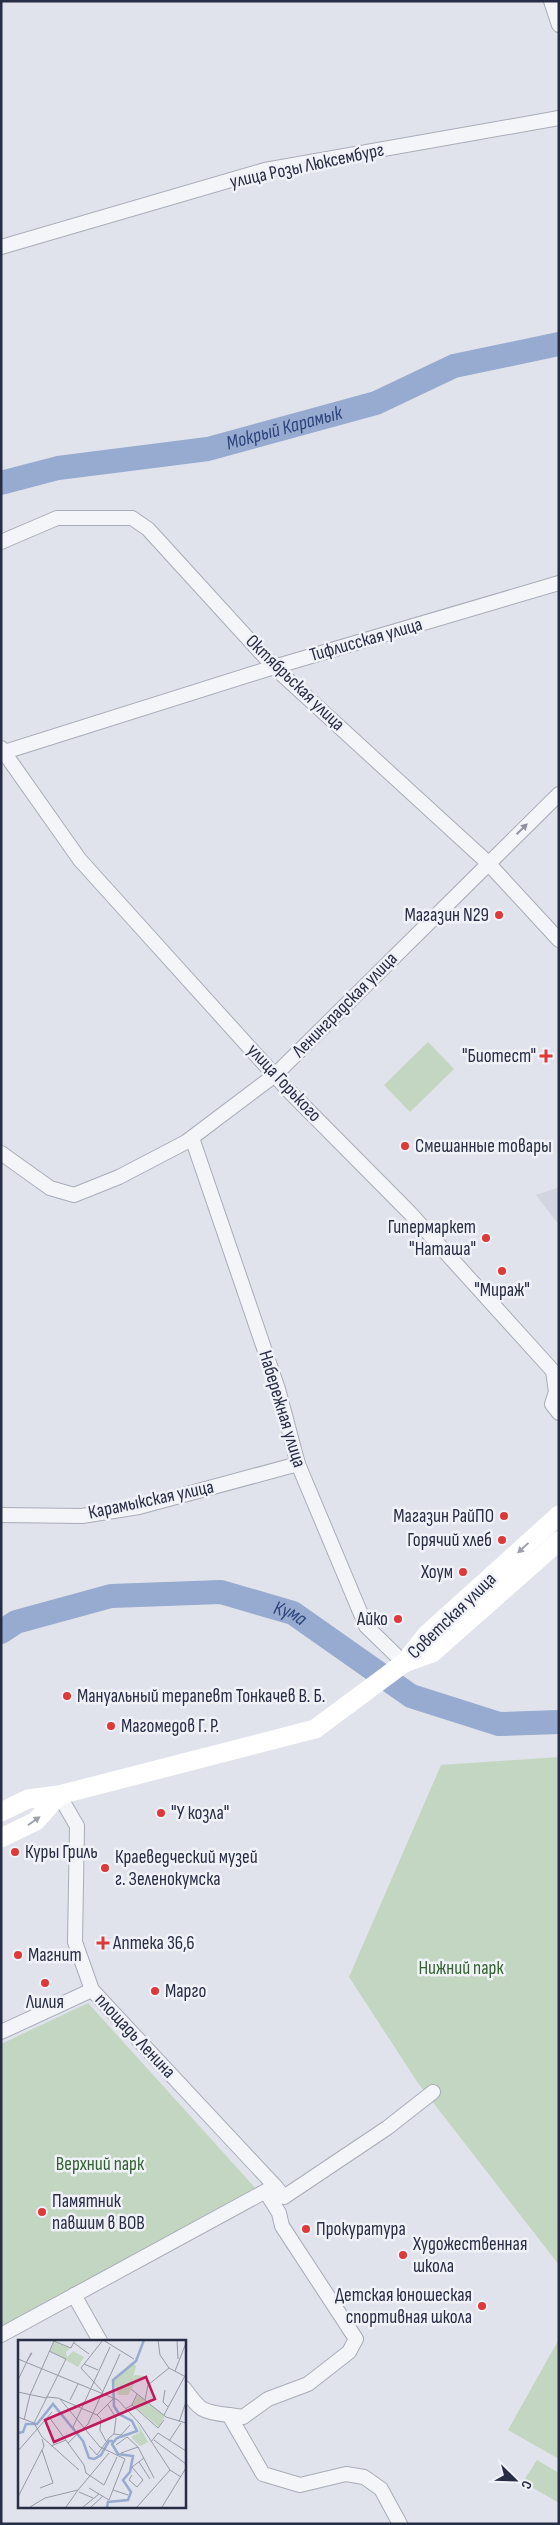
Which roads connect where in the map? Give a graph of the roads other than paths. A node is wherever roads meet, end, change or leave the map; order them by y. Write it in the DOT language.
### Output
graph roads {
  1 [pos="551,1"];
  2 [pos="559,25"];
  3 [pos="559,118"];
  4 [pos="1,248"];
  5 [pos="1,542"];
  6 [pos="559,583"];
  7 [pos="274,667"];
  8 [pos="2,751"];
  9 [pos="559,794"];
  10 [pos="487,862"];
  11 [pos="559,940"];
  12 [pos="275,1075"];
  13 [pos="192,1138"];
  14 [pos="1,1153"];
  15 [pos="559,1413"];
  16 [pos="298,1464"];
  17 [pos="559,1514"];
  18 [pos="1,1515"];
  19 [pos="559,1541"];
  20 [pos="404,1663"];
  21 [pos="59,1795"];
  22 [pos="1,1812"];
  23 [pos="1,1838"];
  24 [pos="92,1990"];
  25 [pos="1,2032"];
  26 [pos="433,2092"];
  27 [pos="270,2189"];
  28 [pos="74,2295"];
  29 [pos="1,2334"];
  30 [pos="99,2340"];
  31 [pos="185,2389"];
  32 [pos="229,2415"];
  33 [pos="400,2524"];
  1 -- 2 [label="street"];
  3 -- 4 [label="street, улица Розы Люксембург"];
  5 -- 7 [label="street, Октябрьская улица"];
  6 -- 7 [label="street, Тифлисская улица"];
  7 -- 8 [label="street, Тифлисская улица"];
  7 -- 10 [label="street, Октябрьская улица"];
  8 -- 12 [label="street, улица Горького"];
  10 -- 9 [label="street, Ленинградская улица, one-way"];
  10 -- 11 [label="street, Октябрьская улица"];
  10 -- 12 [label="street, Ленинградская улица"];
  12 -- 13 [label="street, Ленинградская улица"];
  12 -- 15 [label="street, улица Горького"];
  13 -- 14 [label="street, Ленинградская улица"];
  13 -- 16 [label="street, Набережная улица"];
  16 -- 18 [label="street, Карамыкская улица"];
  16 -- 20 [label="street, Набережная улица"];
  17 -- 20 [label="street, Советская улица, one-way"];
  19 -- 20 [label="street, Советская улица"];
  20 -- 21 [label="street"];
  21 -- 22 [label="street"];
  23 -- 21 [label="street, one-way"];
  21 -- 24 [label="street, площадь Ленина"];
  24 -- 25 [label="street"];
  24 -- 27 [label="street, площадь Ленина"];
  26 -- 27 [label="street"];
  27 -- 28 [label="street"];
  27 -- 32 [label="street, площадь Ленина"];
  28 -- 29 [label="street"];
  28 -- 30 [label="street"];
  31 -- 32 [label="street"];
  32 -- 33 [label="street"];
}
